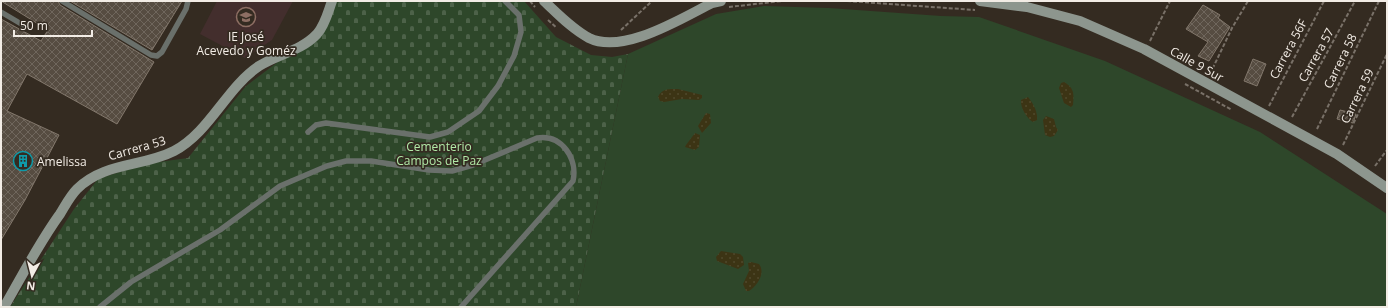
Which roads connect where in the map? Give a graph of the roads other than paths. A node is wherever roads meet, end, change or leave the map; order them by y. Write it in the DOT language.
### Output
graph roads {
  1 [pos="62,1"];
  2 [pos="188,1"];
  3 [pos="332,1"];
  4 [pos="505,1"];
  5 [pos="544,1"];
  6 [pos="721,1"];
  7 [pos="979,6"];
  8 [pos="1,12"];
  9 [pos="23,25"];
  10 [pos="308,132"];
  11 [pos="1387,188"];
  12 [pos="4,307"];
  13 [pos="100,307"];
  14 [pos="461,307"];
  1 -- 2 [label="lane"];
  3 -- 12 [label="main road, Carrera 53"];
  4 -- 10 [label="lane"];
  5 -- 6 [label="main road"];
  7 -- 11 [label="main road, Calle 9 Sur"];
  8 -- 9 [label="lane"];
  13 -- 14 [label="lane"];
}
